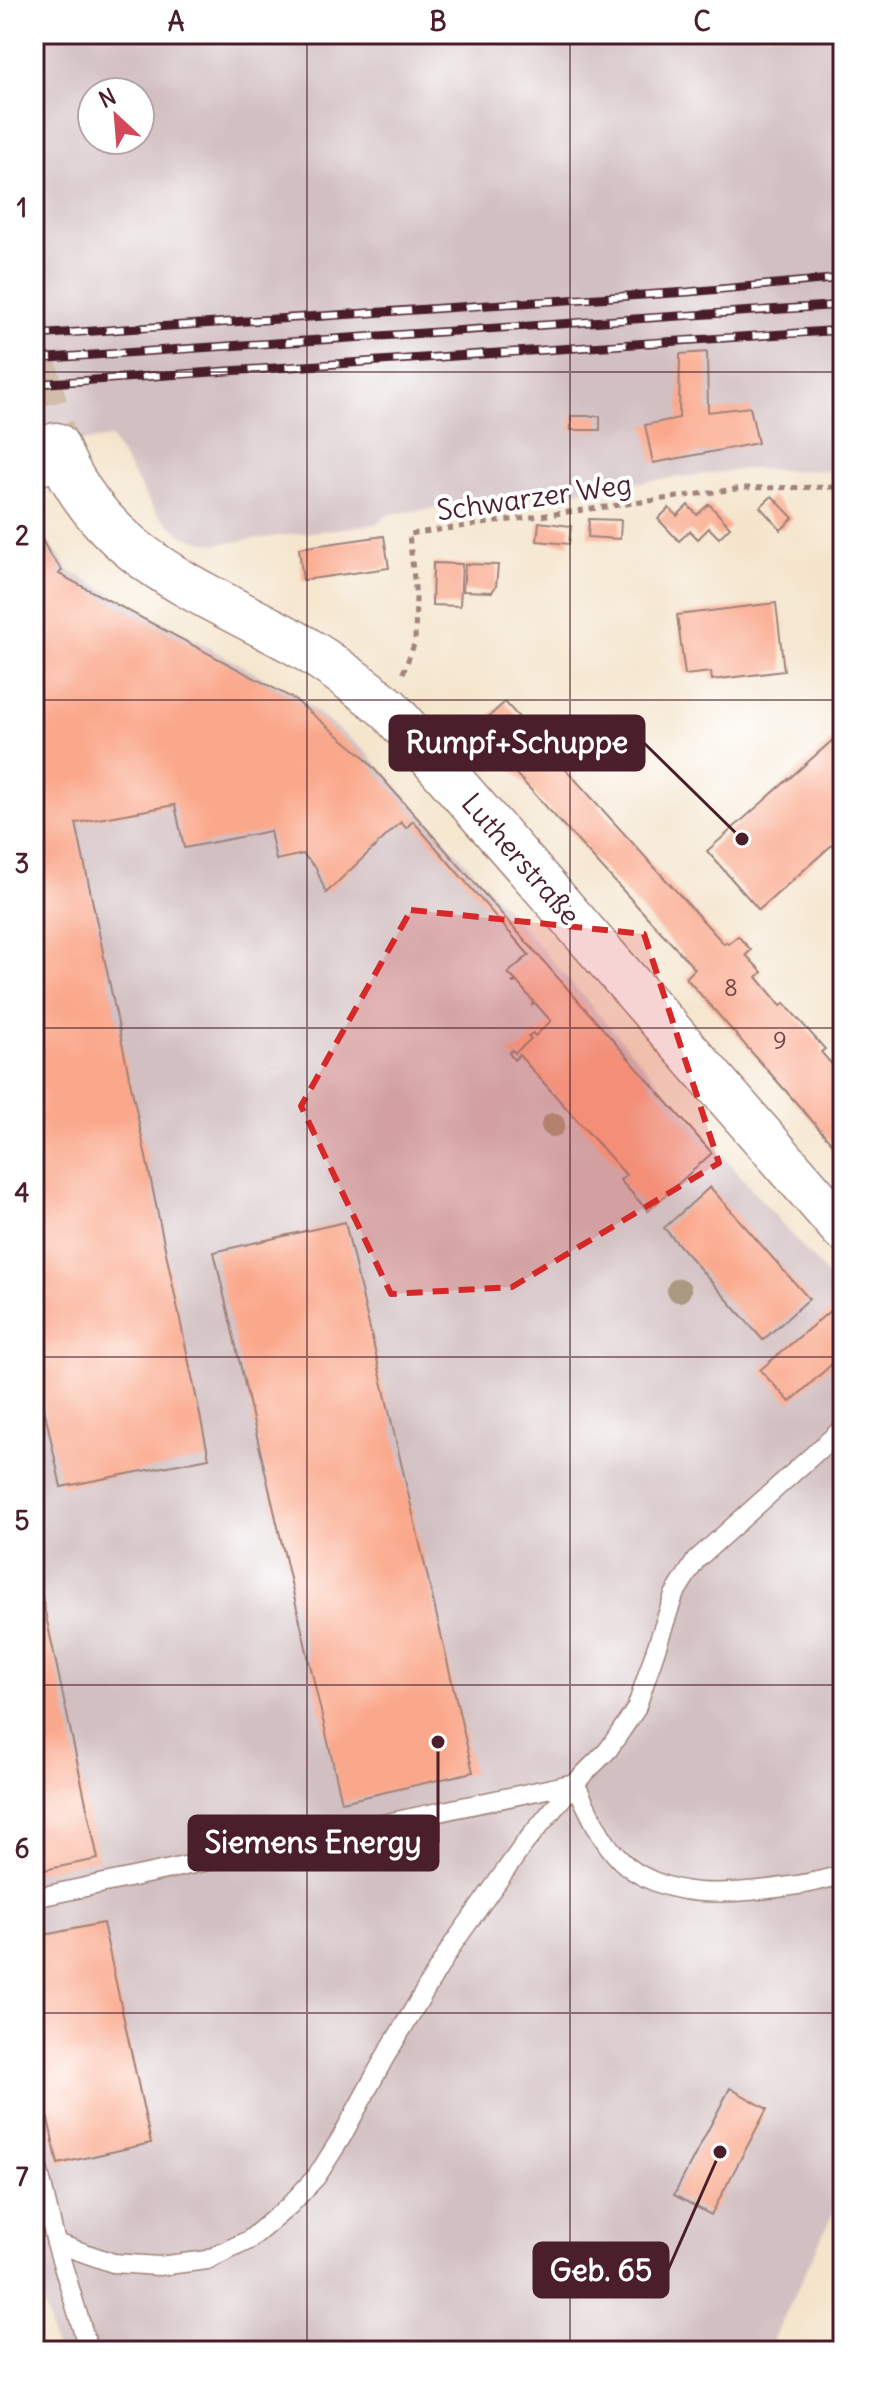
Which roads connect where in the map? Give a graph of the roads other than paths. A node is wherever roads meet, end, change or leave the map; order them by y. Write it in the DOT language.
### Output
graph roads {
  1 [pos="52,464"];
  2 [pos="843,1229"];
  3 [pos="843,1428"];
  4 [pos="575,1783"];
  5 [pos="843,1874"];
  6 [pos="34,1898"];
  7 [pos="34,2151"];
  8 [pos="56,2243"];
  9 [pos="89,2351"];
  1 -- 2 [label="street, Lutherstraße"];
  3 -- 4 [label="lane"];
  4 -- 5 [label="lane"];
  4 -- 6 [label="lane"];
  4 -- 8 [label="lane"];
  7 -- 8 [label="lane"];
  8 -- 9 [label="lane"];
}
